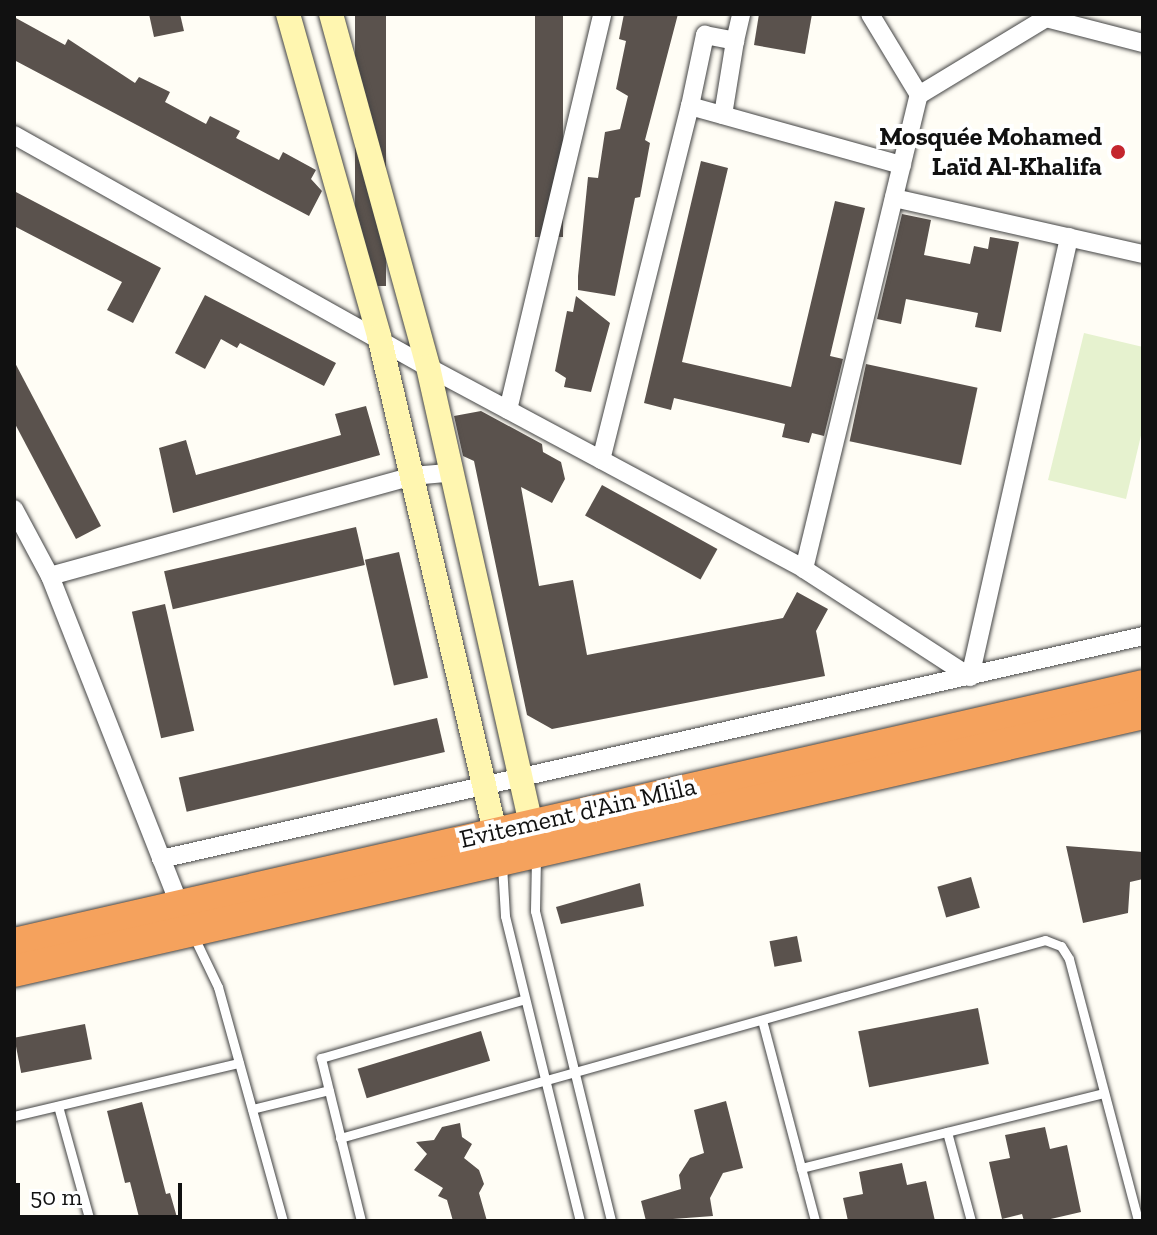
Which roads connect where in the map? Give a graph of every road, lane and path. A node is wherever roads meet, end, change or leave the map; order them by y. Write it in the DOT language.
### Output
graph roads {
  1 [pos="288,14"];
  2 [pos="331,14"];
  3 [pos="602,14"];
  4 [pos="741,14"];
  5 [pos="870,14"];
  6 [pos="1045,16"];
  7 [pos="735,41"];
  8 [pos="1143,43"];
  9 [pos="919,95"];
  10 [pos="690,106"];
  11 [pos="723,115"];
  12 [pos="14,135"];
  13 [pos="902,165"];
  14 [pos="894,198"];
  15 [pos="1069,237"];
  16 [pos="1143,254"];
  17 [pos="379,336"];
  18 [pos="428,367"];
  19 [pos="508,410"];
  20 [pos="601,460"];
  21 [pos="448,473"];
  22 [pos="412,476"];
  23 [pos="14,509"];
  24 [pos="804,569"];
  25 [pos="50,576"];
  26 [pos="1143,636"];
  27 [pos="970,677"];
  28 [pos="1143,686"];
  29 [pos="1143,713"];
  30 [pos="520,778"];
  31 [pos="486,788"];
  32 [pos="534,836"];
  33 [pos="498,845"];
  34 [pos="161,859"];
  35 [pos="184,916"];
  36 [pos="14,944"];
  37 [pos="14,971"];
  38 [pos="525,999"];
  39 [pos="762,1020"];
  40 [pos="239,1063"];
  41 [pos="572,1073"];
  42 [pos="544,1081"];
  43 [pos="329,1090"];
  44 [pos="1104,1093"];
  45 [pos="58,1106"];
  46 [pos="252,1109"];
  47 [pos="14,1116"];
  48 [pos="947,1132"];
  49 [pos="340,1138"];
  50 [pos="801,1168"];
  51 [pos="358,1220"];
  52 [pos="90,1221"];
  53 [pos="283,1221"];
  54 [pos="580,1221"];
  55 [pos="611,1221"];
  56 [pos="815,1221"];
  57 [pos="971,1221"];
  58 [pos="1138,1221"];
  1 -- 17 [label="street"];
  2 -- 18 [label="street"];
  3 -- 19 [label="street"];
  4 -- 7 [label="street"];
  5 -- 9 [label="street"];
  6 -- 8 [label="street"];
  6 -- 9 [label="street"];
  7 -- 10 [label="street"];
  7 -- 11 [label="street"];
  9 -- 13 [label="street"];
  10 -- 11 [label="street"];
  10 -- 20 [label="street"];
  11 -- 13 [label="street"];
  12 -- 17 [label="street"];
  13 -- 14 [label="street"];
  14 -- 15 [label="street"];
  14 -- 24 [label="street"];
  15 -- 16 [label="street"];
  15 -- 27 [label="street"];
  17 -- 18 [label="street"];
  17 -- 22 [label="street"];
  18 -- 19 [label="street"];
  18 -- 21 [label="street"];
  19 -- 20 [label="street"];
  20 -- 24 [label="street"];
  21 -- 22 [label="street"];
  21 -- 30 [label="street"];
  22 -- 25 [label="street"];
  22 -- 31 [label="street"];
  23 -- 25 [label="street"];
  24 -- 27 [label="street"];
  25 -- 34 [label="street"];
  26 -- 27 [label="street"];
  27 -- 30 [label="street"];
  28 -- 32 [label="highway, Evitement d'Ain Mlila"];
  29 -- 32 [label="highway, Evitement d'Ain Mlila"];
  30 -- 31 [label="street"];
  30 -- 32 [label="street"];
  31 -- 33 [label="street"];
  31 -- 34 [label="street"];
  32 -- 33 [label="highway, Evitement d'Ain Mlila"];
  32 -- 41 [label="lane"];
  33 -- 35 [label="highway, Evitement d'Ain Mlila"];
  33 -- 38 [label="lane"];
  34 -- 35 [label="street"];
  35 -- 36 [label="highway, Evitement d'Ain Mlila"];
  35 -- 37 [label="highway, Evitement d'Ain Mlila"];
  35 -- 40 [label="lane"];
  38 -- 42 [label="lane"];
  38 -- 43 [label="lane"];
  39 -- 41 [label="lane"];
  39 -- 44 [label="lane"];
  39 -- 50 [label="lane"];
  40 -- 45 [label="lane"];
  40 -- 46 [label="lane"];
  41 -- 42 [label="lane"];
  41 -- 55 [label="lane"];
  42 -- 49 [label="lane"];
  42 -- 54 [label="lane"];
  43 -- 46 [label="lane"];
  43 -- 49 [label="lane"];
  44 -- 48 [label="lane"];
  44 -- 58 [label="lane"];
  45 -- 47 [label="lane"];
  45 -- 52 [label="lane"];
  46 -- 53 [label="lane"];
  48 -- 50 [label="lane"];
  48 -- 57 [label="lane"];
  49 -- 51 [label="lane"];
  50 -- 56 [label="lane"];
}
